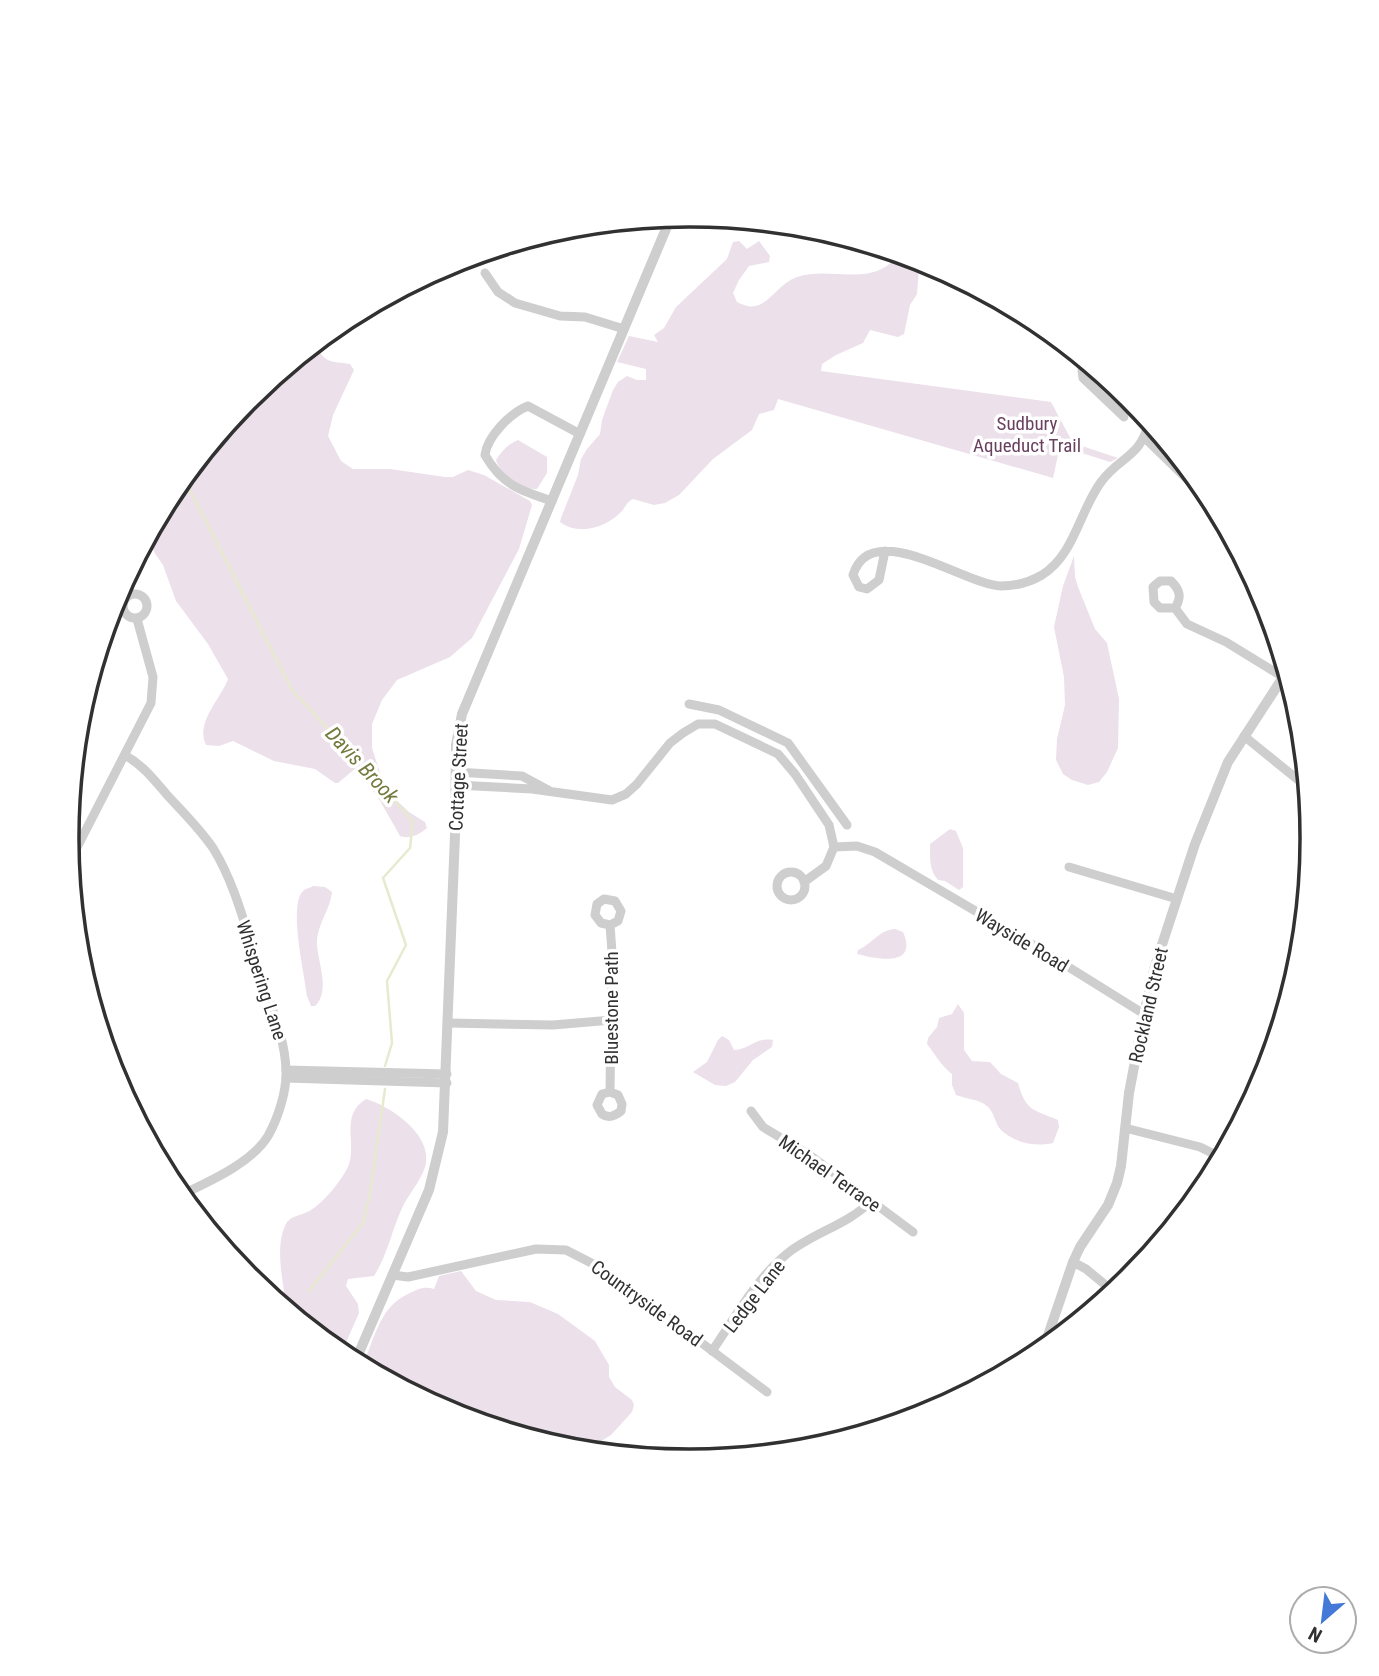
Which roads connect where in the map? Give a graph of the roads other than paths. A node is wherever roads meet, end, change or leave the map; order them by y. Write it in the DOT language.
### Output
graph roads {
  1 [pos="666,228"];
  2 [pos="485,273"];
  3 [pos="624,330"];
  4 [pos="1082,371"];
  5 [pos="1124,417"];
  6 [pos="1146,432"];
  7 [pos="580,434"];
  8 [pos="1145,438"];
  9 [pos="1176,469"];
  10 [pos="552,501"];
  11 [pos="885,551"];
  12 [pos="1175,608"];
  13 [pos="137,619"];
  14 [pos="1276,669"];
  15 [pos="1280,682"];
  16 [pos="689,705"];
  17 [pos="710,709"];
  18 [pos="707,724"];
  19 [pos="1244,736"];
  20 [pos="788,743"];
  21 [pos="778,754"];
  22 [pos="126,755"];
  23 [pos="456,772"];
  24 [pos="1297,779"];
  25 [pos="456,785"];
  26 [pos="551,792"];
  27 [pos="825,792"];
  28 [pos="813,800"];
  29 [pos="847,825"];
  30 [pos="79,844"];
  31 [pos="834,846"];
  32 [pos="1069,867"];
  33 [pos="804,883"];
  34 [pos="1177,899"];
  35 [pos="610,925"];
  36 [pos="1143,1014"];
  37 [pos="611,1020"];
  38 [pos="449,1023"];
  39 [pos="286,1074"];
  40 [pos="447,1079"];
  41 [pos="610,1092"];
  42 [pos="751,1111"];
  43 [pos="1125,1128"];
  44 [pos="1212,1153"];
  45 [pos="191,1190"];
  46 [pos="870,1200"];
  47 [pos="913,1232"];
  48 [pos="1073,1262"];
  49 [pos="393,1275"];
  50 [pos="1105,1285"];
  51 [pos="1049,1331"];
  52 [pos="712,1351"];
  53 [pos="359,1352"];
  54 [pos="767,1392"];
  1 -- 3 [label="street, Cottage Street"];
  2 -- 3 [label="street"];
  3 -- 7 [label="street, Cottage Street"];
  4 -- 5 [label="street"];
  6 -- 8 [label="street"];
  7 -- 10 [label="street, Cottage Street"];
  7 -- 10 [label="street"];
  8 -- 9 [label="street"];
  8 -- 11 [label="street"];
  10 -- 23 [label="street, Cottage Street"];
  11 -- 11 [label="street"];
  12 -- 14 [label="street"];
  13 -- 22 [label="street"];
  15 -- 19 [label="street, Rockland Street"];
  16 -- 17 [label="street"];
  17 -- 18 [label="street"];
  17 -- 20 [label="street"];
  18 -- 21 [label="street"];
  18 -- 26 [label="street"];
  19 -- 24 [label="street"];
  19 -- 34 [label="street, Rockland Street"];
  20 -- 21 [label="street"];
  20 -- 27 [label="street"];
  21 -- 28 [label="street"];
  22 -- 30 [label="street"];
  22 -- 39 [label="street, Whispering Lane"];
  23 -- 25 [label="street, Cottage Street"];
  23 -- 26 [label="street"];
  25 -- 26 [label="street"];
  25 -- 38 [label="street, Cottage Street"];
  27 -- 28 [label="street"];
  27 -- 29 [label="street"];
  28 -- 31 [label="street"];
  31 -- 33 [label="street"];
  31 -- 36 [label="street, Wayside Road"];
  32 -- 34 [label="street"];
  34 -- 36 [label="street, Rockland Street"];
  35 -- 37 [label="street, Bluestone Path"];
  36 -- 43 [label="street, Rockland Street"];
  37 -- 38 [label="street"];
  37 -- 41 [label="street, Bluestone Path"];
  38 -- 40 [label="street, Cottage Street"];
  39 -- 40 [label="street"];
  39 -- 45 [label="street, Whispering Lane"];
  40 -- 49 [label="street, Cottage Street"];
  42 -- 46 [label="street, Michael Terrace"];
  43 -- 44 [label="street"];
  43 -- 48 [label="street, Rockland Street"];
  46 -- 47 [label="street, Michael Terrace"];
  46 -- 52 [label="street, Ledge Lane"];
  48 -- 50 [label="street"];
  48 -- 51 [label="street, Rockland Street"];
  49 -- 52 [label="street, Countryside Road"];
  49 -- 53 [label="street, Cottage Street"];
  52 -- 54 [label="street, Countryside Road"];
}
